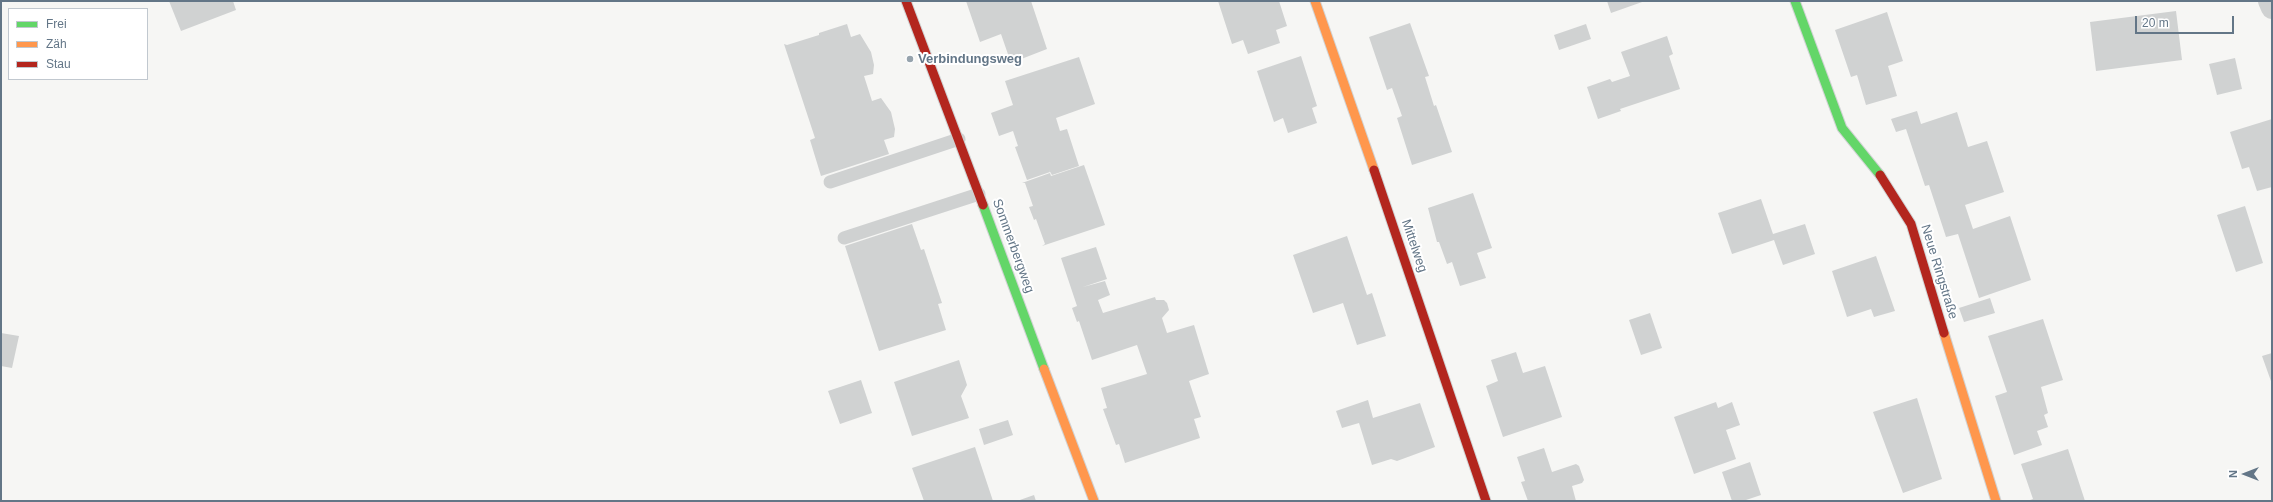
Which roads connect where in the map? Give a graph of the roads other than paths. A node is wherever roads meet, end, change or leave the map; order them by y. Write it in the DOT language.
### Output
graph roads {
  1 [pos="906,1"];
  2 [pos="1314,1"];
  3 [pos="1795,1"];
  4 [pos="2269,1"];
  5 [pos="2272,8"];
  6 [pos="958,139"];
  7 [pos="830,182"];
  8 [pos="979,194"];
  9 [pos="844,238"];
  10 [pos="1094,501"];
  11 [pos="1486,501"];
  12 [pos="1996,501"];
  1 -- 6 [label="street, Sommerbergweg"];
  2 -- 11 [label="street, Mittelweg"];
  3 -- 12 [label="street, Neue Ringstraße"];
  4 -- 5 [label="street"];
  6 -- 7 [label="lane"];
  6 -- 8 [label="street, Sommerbergweg"];
  8 -- 9 [label="lane"];
  8 -- 10 [label="street, Sommerbergweg"];
}
